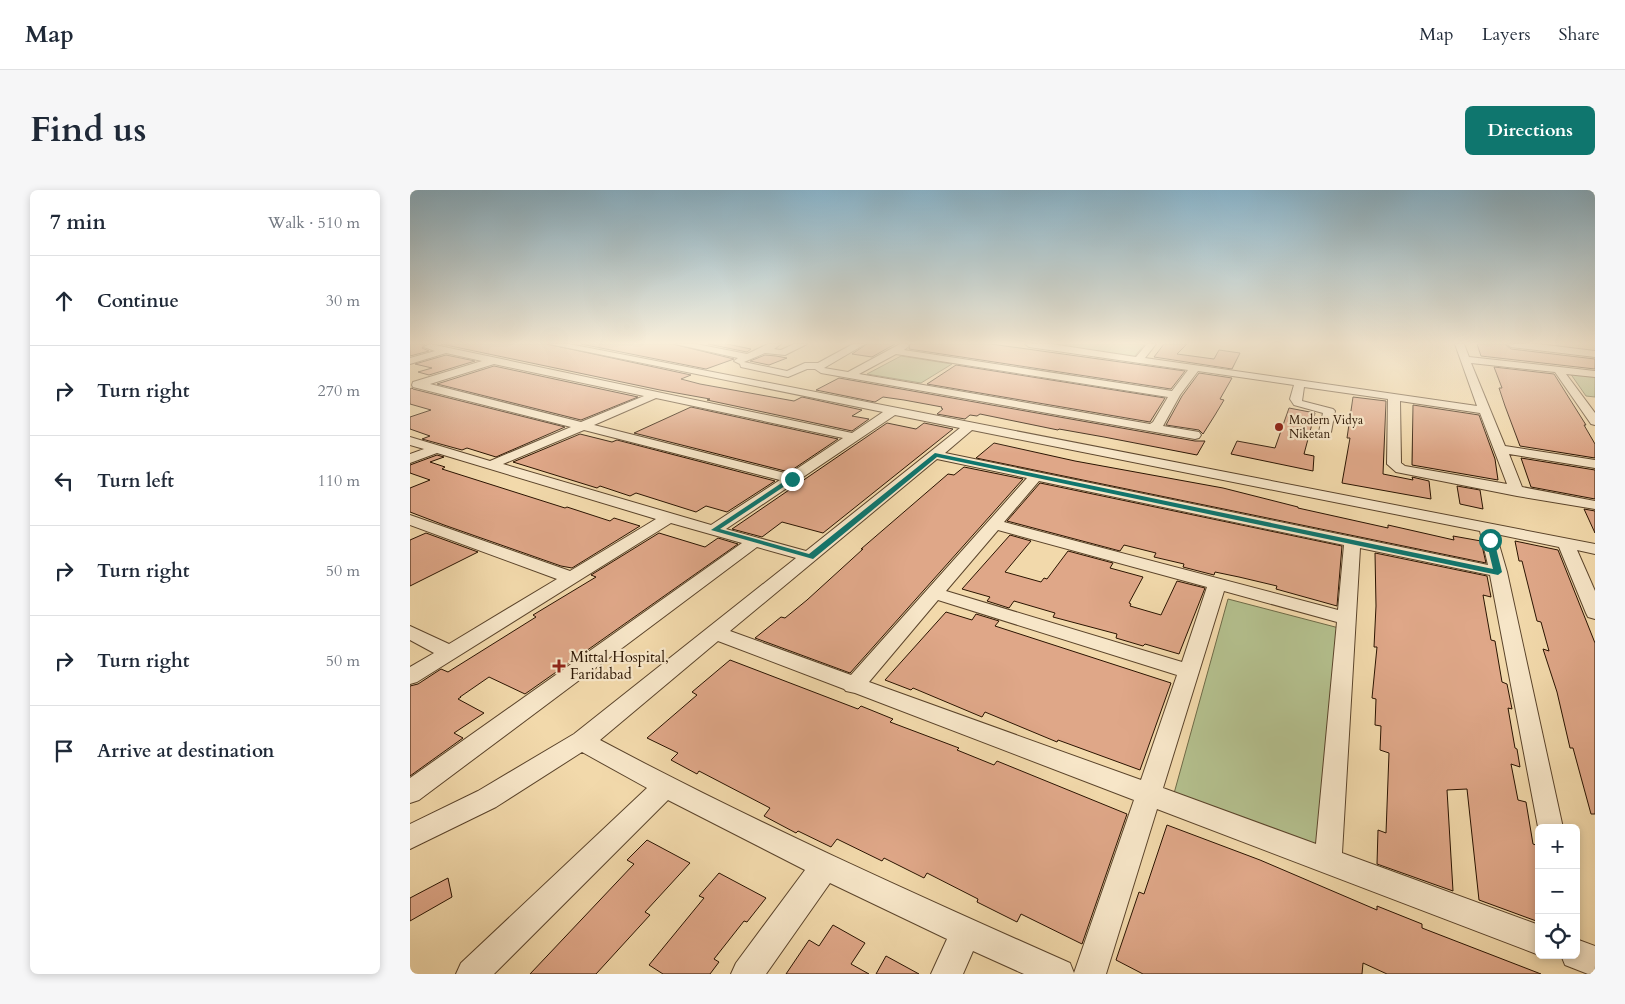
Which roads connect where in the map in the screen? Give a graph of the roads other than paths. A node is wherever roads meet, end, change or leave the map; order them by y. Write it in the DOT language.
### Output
graph roads {
  1 [pos="428,381"];
  2 [pos="589,381"];
  3 [pos="742,381"];
  4 [pos="881,381"];
  5 [pos="1083,381"];
  6 [pos="1186,381"];
  7 [pos="1283,381"];
  8 [pos="1473,381"];
  9 [pos="1566,381"];
  10 [pos="1300,383"];
  11 [pos="414,385"];
  12 [pos="655,395"];
  13 [pos="1175,395"];
  14 [pos="1394,397"];
  15 [pos="1578,397"];
  16 [pos="1595,399"];
  17 [pos="894,410"];
  18 [pos="1485,410"];
  19 [pos="1595,421"];
  20 [pos="582,426"];
  21 [pos="970,426"];
  22 [pos="1151,428"];
  23 [pos="1324,432"];
  24 [pos="1195,435"];
  25 [pos="854,437"];
  26 [pos="410,440"];
  27 [pos="438,448"];
  28 [pos="1500,448"];
  29 [pos="935,455"];
  30 [pos="410,459"];
  31 [pos="493,464"];
  32 [pos="1595,464"];
  33 [pos="1036,476"];
  34 [pos="792,479"];
  35 [pos="1517,492"];
  36 [pos="1595,505"];
  37 [pos="669,518"];
  38 [pos="410,520"];
  39 [pos="994,524"];
  40 [pos="1487,528"];
  41 [pos="714,530"];
  42 [pos="755,541"];
  43 [pos="1352,542"];
  44 [pos="1566,543"];
  45 [pos="1595,549"];
  46 [pos="810,557"];
  47 [pos="1498,572"];
  48 [pos="569,577"];
  49 [pos="1217,584"];
  50 [pos="935,593"];
  51 [pos="1591,593"];
  52 [pos="1595,613"];
  53 [pos="1346,618"];
  54 [pos="410,632"];
  55 [pos="716,633"];
  56 [pos="451,653"];
  57 [pos="1188,671"];
  58 [pos="410,677"];
  59 [pos="854,686"];
  60 [pos="582,741"];
  61 [pos="665,787"];
  62 [pos="410,792"];
  63 [pos="1148,795"];
  64 [pos="1549,824"];
  65 [pos="410,837"];
  66 [pos="1328,862"];
  67 [pos="826,865"];
  68 [pos="966,932"];
  69 [pos="1535,939"];
  70 [pos="1580,955"];
  71 [pos="1595,961"];
  72 [pos="472,974"];
  73 [pos="747,974"];
  74 [pos="947,974"];
  75 [pos="1059,974"];
  76 [pos="1090,974"];
  1 -- 11 [label="street"];
  2 -- 12 [label="street"];
  3 -- 17 [label="street"];
  4 -- 22 [label="street"];
  5 -- 13 [label="street"];
  6 -- 13 [label="street"];
  7 -- 10 [label="street"];
  8 -- 18 [label="street"];
  9 -- 15 [label="street"];
  10 -- 14 [label="street"];
  10 -- 23 [label="street"];
  11 -- 20 [label="street"];
  12 -- 20 [label="street"];
  12 -- 25 [label="street"];
  13 -- 22 [label="street"];
  14 -- 18 [label="street"];
  14 -- 35 [label="street"];
  15 -- 16 [label="street"];
  15 -- 19 [label="street"];
  17 -- 21 [label="street"];
  17 -- 25 [label="street"];
  18 -- 28 [label="street"];
  20 -- 31 [label="street"];
  20 -- 34 [label="street"];
  21 -- 29 [label="street"];
  21 -- 40 [label="street"];
  22 -- 24 [label="street"];
  25 -- 34 [label="street"];
  26 -- 27 [label="street"];
  27 -- 30 [label="street"];
  27 -- 31 [label="street"];
  28 -- 32 [label="street"];
  28 -- 35 [label="street"];
  29 -- 33 [label="street"];
  29 -- 46 [label="street"];
  31 -- 37 [label="street"];
  33 -- 39 [label="street"];
  33 -- 43 [label="street"];
  34 -- 41 [label="street"];
  35 -- 36 [label="street"];
  37 -- 41 [label="street"];
  37 -- 48 [label="street"];
  38 -- 48 [label="street"];
  39 -- 49 [label="street"];
  39 -- 50 [label="street"];
  40 -- 44 [label="street"];
  40 -- 47 [label="street"];
  41 -- 42 [label="street"];
  42 -- 46 [label="street"];
  42 -- 62 [label="street"];
  43 -- 47 [label="street"];
  43 -- 53 [label="street"];
  44 -- 45 [label="street"];
  44 -- 51 [label="street"];
  46 -- 55 [label="street"];
  47 -- 64 [label="street"];
  48 -- 56 [label="street"];
  49 -- 53 [label="street"];
  49 -- 57 [label="street"];
  50 -- 57 [label="street"];
  50 -- 59 [label="street"];
  51 -- 52 [label="street"];
  53 -- 66 [label="street"];
  54 -- 56 [label="street"];
  55 -- 59 [label="street"];
  55 -- 60 [label="street"];
  56 -- 58 [label="street"];
  57 -- 63 [label="street"];
  59 -- 63 [label="street"];
  60 -- 61 [label="street"];
  60 -- 65 [label="street"];
  61 -- 67 [label="street"];
  61 -- 72 [label="street"];
  63 -- 66 [label="street"];
  63 -- 76 [label="street"];
  66 -- 69 [label="street"];
  67 -- 68 [label="street"];
  67 -- 73 [label="street"];
  68 -- 74 [label="street"];
  68 -- 75 [label="street"];
  70 -- 71 [label="street"];
}
